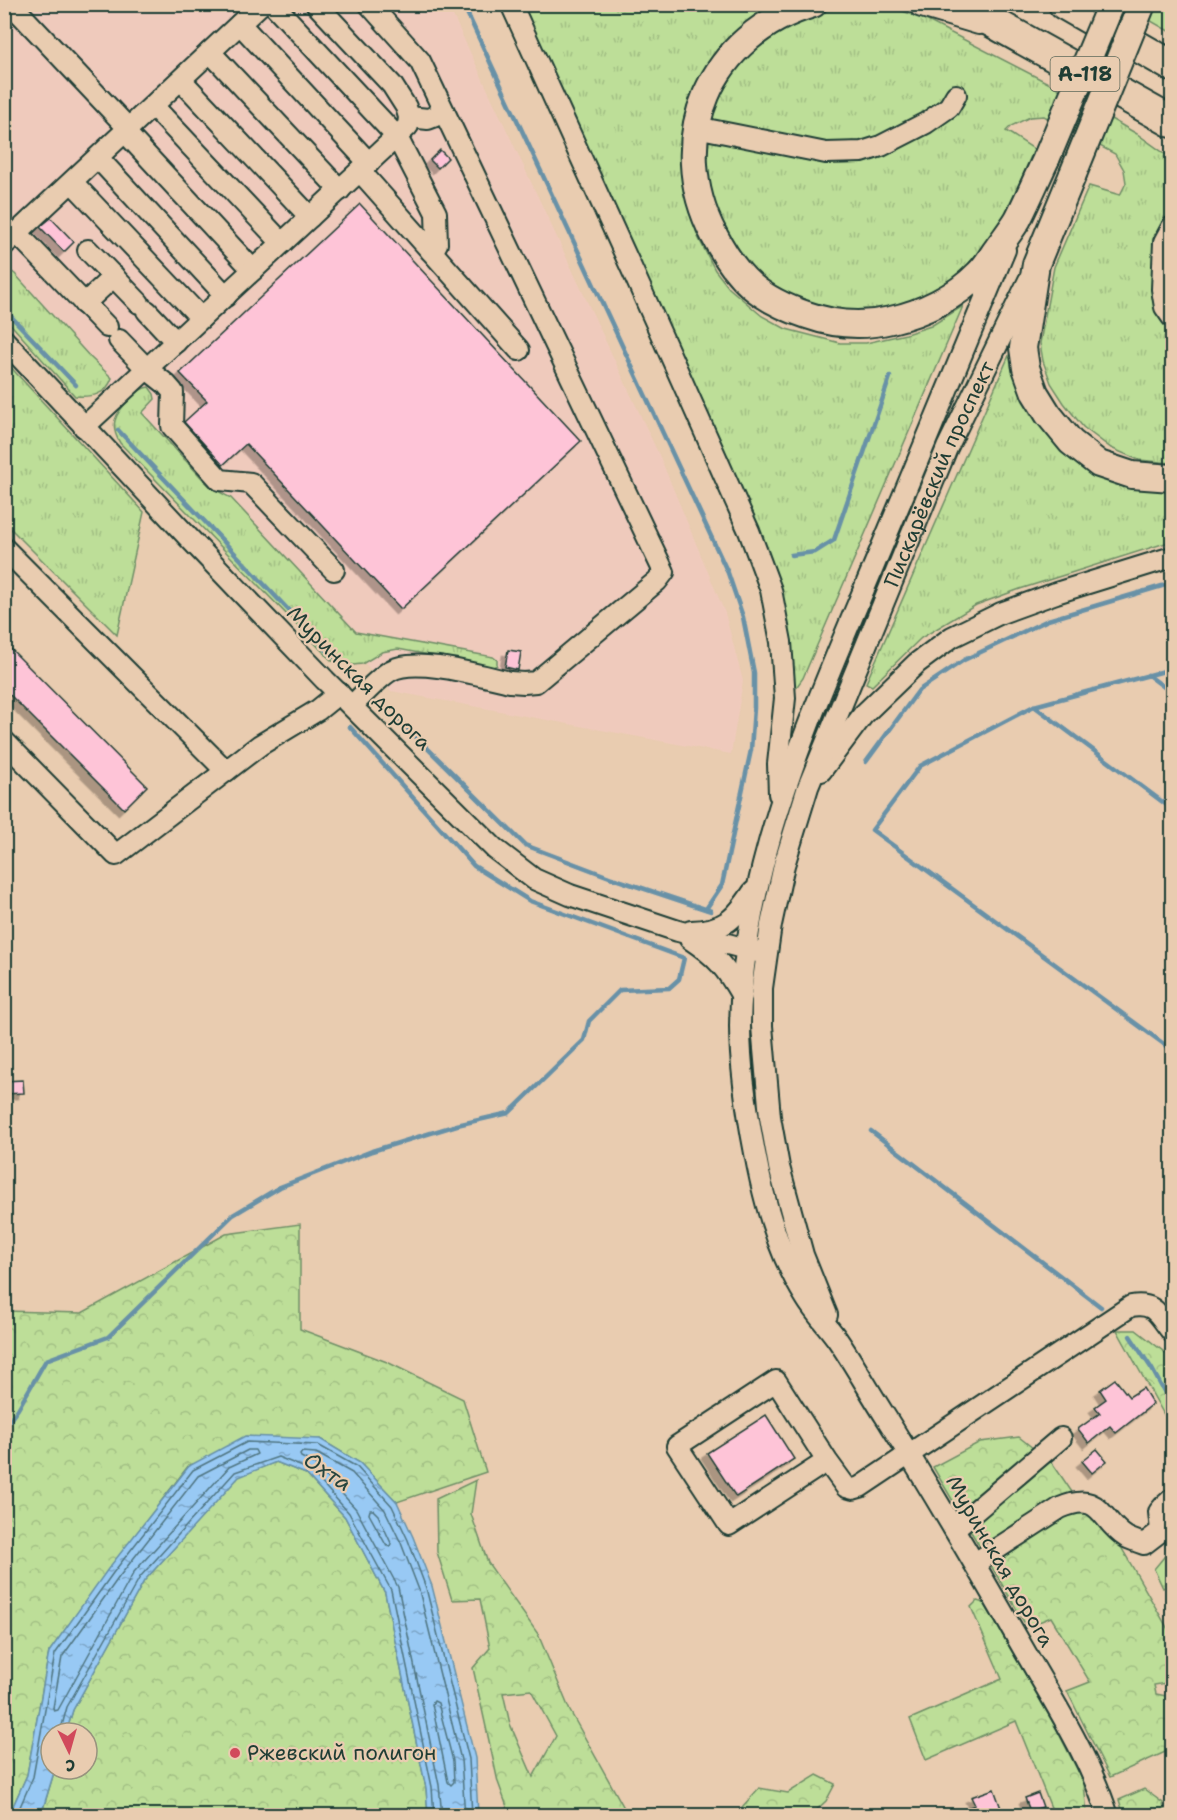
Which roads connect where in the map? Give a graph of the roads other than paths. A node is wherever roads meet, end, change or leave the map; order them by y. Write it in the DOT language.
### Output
graph roads {
  1 [pos="11,4"];
  2 [pos="261,4"];
  3 [pos="273,4"];
  4 [pos="316,4"];
  5 [pos="369,4"];
  6 [pos="511,4"];
  7 [pos="813,4"];
  8 [pos="922,4"];
  9 [pos="960,4"];
  10 [pos="1064,4"];
  11 [pos="1110,4"];
  12 [pos="1142,4"];
  13 [pos="240,24"];
  14 [pos="997,26"];
  15 [pos="210,52"];
  16 [pos="1173,66"];
  17 [pos="181,80"];
  18 [pos="956,94"];
  19 [pos="153,106"];
  20 [pos="444,113"];
  21 [pos="409,117"];
  22 [pos="1173,122"];
  23 [pos="696,127"];
  24 [pos="127,130"];
  25 [pos="397,136"];
  26 [pos="98,158"];
  27 [pos="364,167"];
  28 [pos="72,182"];
  29 [pos="340,190"];
  30 [pos="310,217"];
  31 [pos="1017,221"];
  32 [pos="1173,227"];
  33 [pos="11,239"];
  34 [pos="282,243"];
  35 [pos="88,249"];
  36 [pos="431,251"];
  37 [pos="1036,264"];
  38 [pos="253,270"];
  39 [pos="114,276"];
  40 [pos="226,296"];
  41 [pos="84,304"];
  42 [pos="1173,317"];
  43 [pos="201,318"];
  44 [pos="4,340"];
  45 [pos="176,342"];
  46 [pos="519,350"];
  47 [pos="147,369"];
  48 [pos="84,427"];
  49 [pos="1173,478"];
  50 [pos="4,548"];
  51 [pos="1173,557"];
  52 [pos="334,570"];
  53 [pos="345,699"];
  54 [pos="4,741"];
  55 [pos="225,771"];
  56 [pos="808,787"];
  57 [pos="779,810"];
  58 [pos="758,885"];
  59 [pos="678,931"];
  60 [pos="746,949"];
  61 [pos="767,953"];
  62 [pos="742,996"];
  63 [pos="1173,1332"];
  64 [pos="837,1339"];
  65 [pos="1060,1438"];
  66 [pos="909,1455"];
  67 [pos="827,1461"];
  68 [pos="1173,1499"];
  69 [pos="954,1529"];
  70 [pos="1167,1530"];
  71 [pos="975,1563"];
  72 [pos="1108,1815"];
  1 -- 24 [label="street"];
  2 -- 13 [label="street"];
  3 -- 25 [label="street"];
  4 -- 21 [label="street"];
  5 -- 20 [label="street"];
  6 -- 57 [label="street"];
  7 -- 23 [label="main road"];
  8 -- 14 [label="main road"];
  9 -- 14 [label="highway, А-118"];
  10 -- 16 [label="highway, А-118"];
  11 -- 31 [label="main road, Пискарёвский проспект, bridge"];
  12 -- 37 [label="main road, Пискарёвский проспект, bridge"];
  13 -- 15 [label="street"];
  13 -- 27 [label="street"];
  14 -- 22 [label="highway, А-118"];
  15 -- 17 [label="street"];
  15 -- 29 [label="street"];
  17 -- 19 [label="street"];
  17 -- 30 [label="street"];
  18 -- 23 [label="street"];
  19 -- 24 [label="street"];
  19 -- 34 [label="street"];
  20 -- 21 [label="street"];
  20 -- 53 [label="street"];
  21 -- 25 [label="street"];
  23 -- 31 [label="main road"];
  24 -- 26 [label="street"];
  24 -- 38 [label="street"];
  25 -- 27 [label="street"];
  25 -- 36 [label="street"];
  26 -- 28 [label="street"];
  26 -- 40 [label="street"];
  27 -- 29 [label="street"];
  27 -- 36 [label="street"];
  28 -- 33 [label="street"];
  28 -- 43 [label="street"];
  29 -- 30 [label="street"];
  30 -- 34 [label="street"];
  31 -- 57 [label="street, Пискарёвский проспект"];
  32 -- 42 [label="street"];
  33 -- 41 [label="street"];
  34 -- 38 [label="street"];
  35 -- 39 [label="street"];
  36 -- 46 [label="street"];
  37 -- 49 [label="main road"];
  37 -- 56 [label="street, Пискарёвский проспект"];
  38 -- 40 [label="street"];
  39 -- 41 [label="street"];
  39 -- 45 [label="street"];
  40 -- 43 [label="street"];
  41 -- 47 [label="street"];
  43 -- 45 [label="street"];
  44 -- 48 [label="street, Муринская дорога"];
  45 -- 47 [label="street"];
  47 -- 48 [label="street"];
  47 -- 52 [label="street"];
  48 -- 53 [label="street, Муринская дорога"];
  50 -- 55 [label="street"];
  51 -- 56 [label="street"];
  53 -- 55 [label="street"];
  53 -- 59 [label="street, Муринская дорога"];
  54 -- 55 [label="street"];
  56 -- 61 [label="street, Пискарёвский проспект"];
  57 -- 58 [label="street, Пискарёвский проспект"];
  58 -- 59 [label="street"];
  58 -- 60 [label="street, Пискарёвский проспект"];
  59 -- 60 [label="street, Муринская дорога"];
  59 -- 62 [label="street"];
  60 -- 61 [label="street, Муринская дорога"];
  60 -- 62 [label="street, Муринская дорога"];
  61 -- 64 [label="street, Муринская дорога"];
  62 -- 64 [label="street, Муринская дорога"];
  63 -- 66 [label="street"];
  64 -- 66 [label="street, Муринская дорога"];
  65 -- 69 [label="street"];
  66 -- 67 [label="street"];
  66 -- 69 [label="street, Муринская дорога"];
  67 -- 67 [label="street"];
  68 -- 70 [label="street"];
  69 -- 71 [label="street, Муринская дорога"];
  70 -- 71 [label="street"];
  71 -- 72 [label="street, Муринская дорога"];
}
